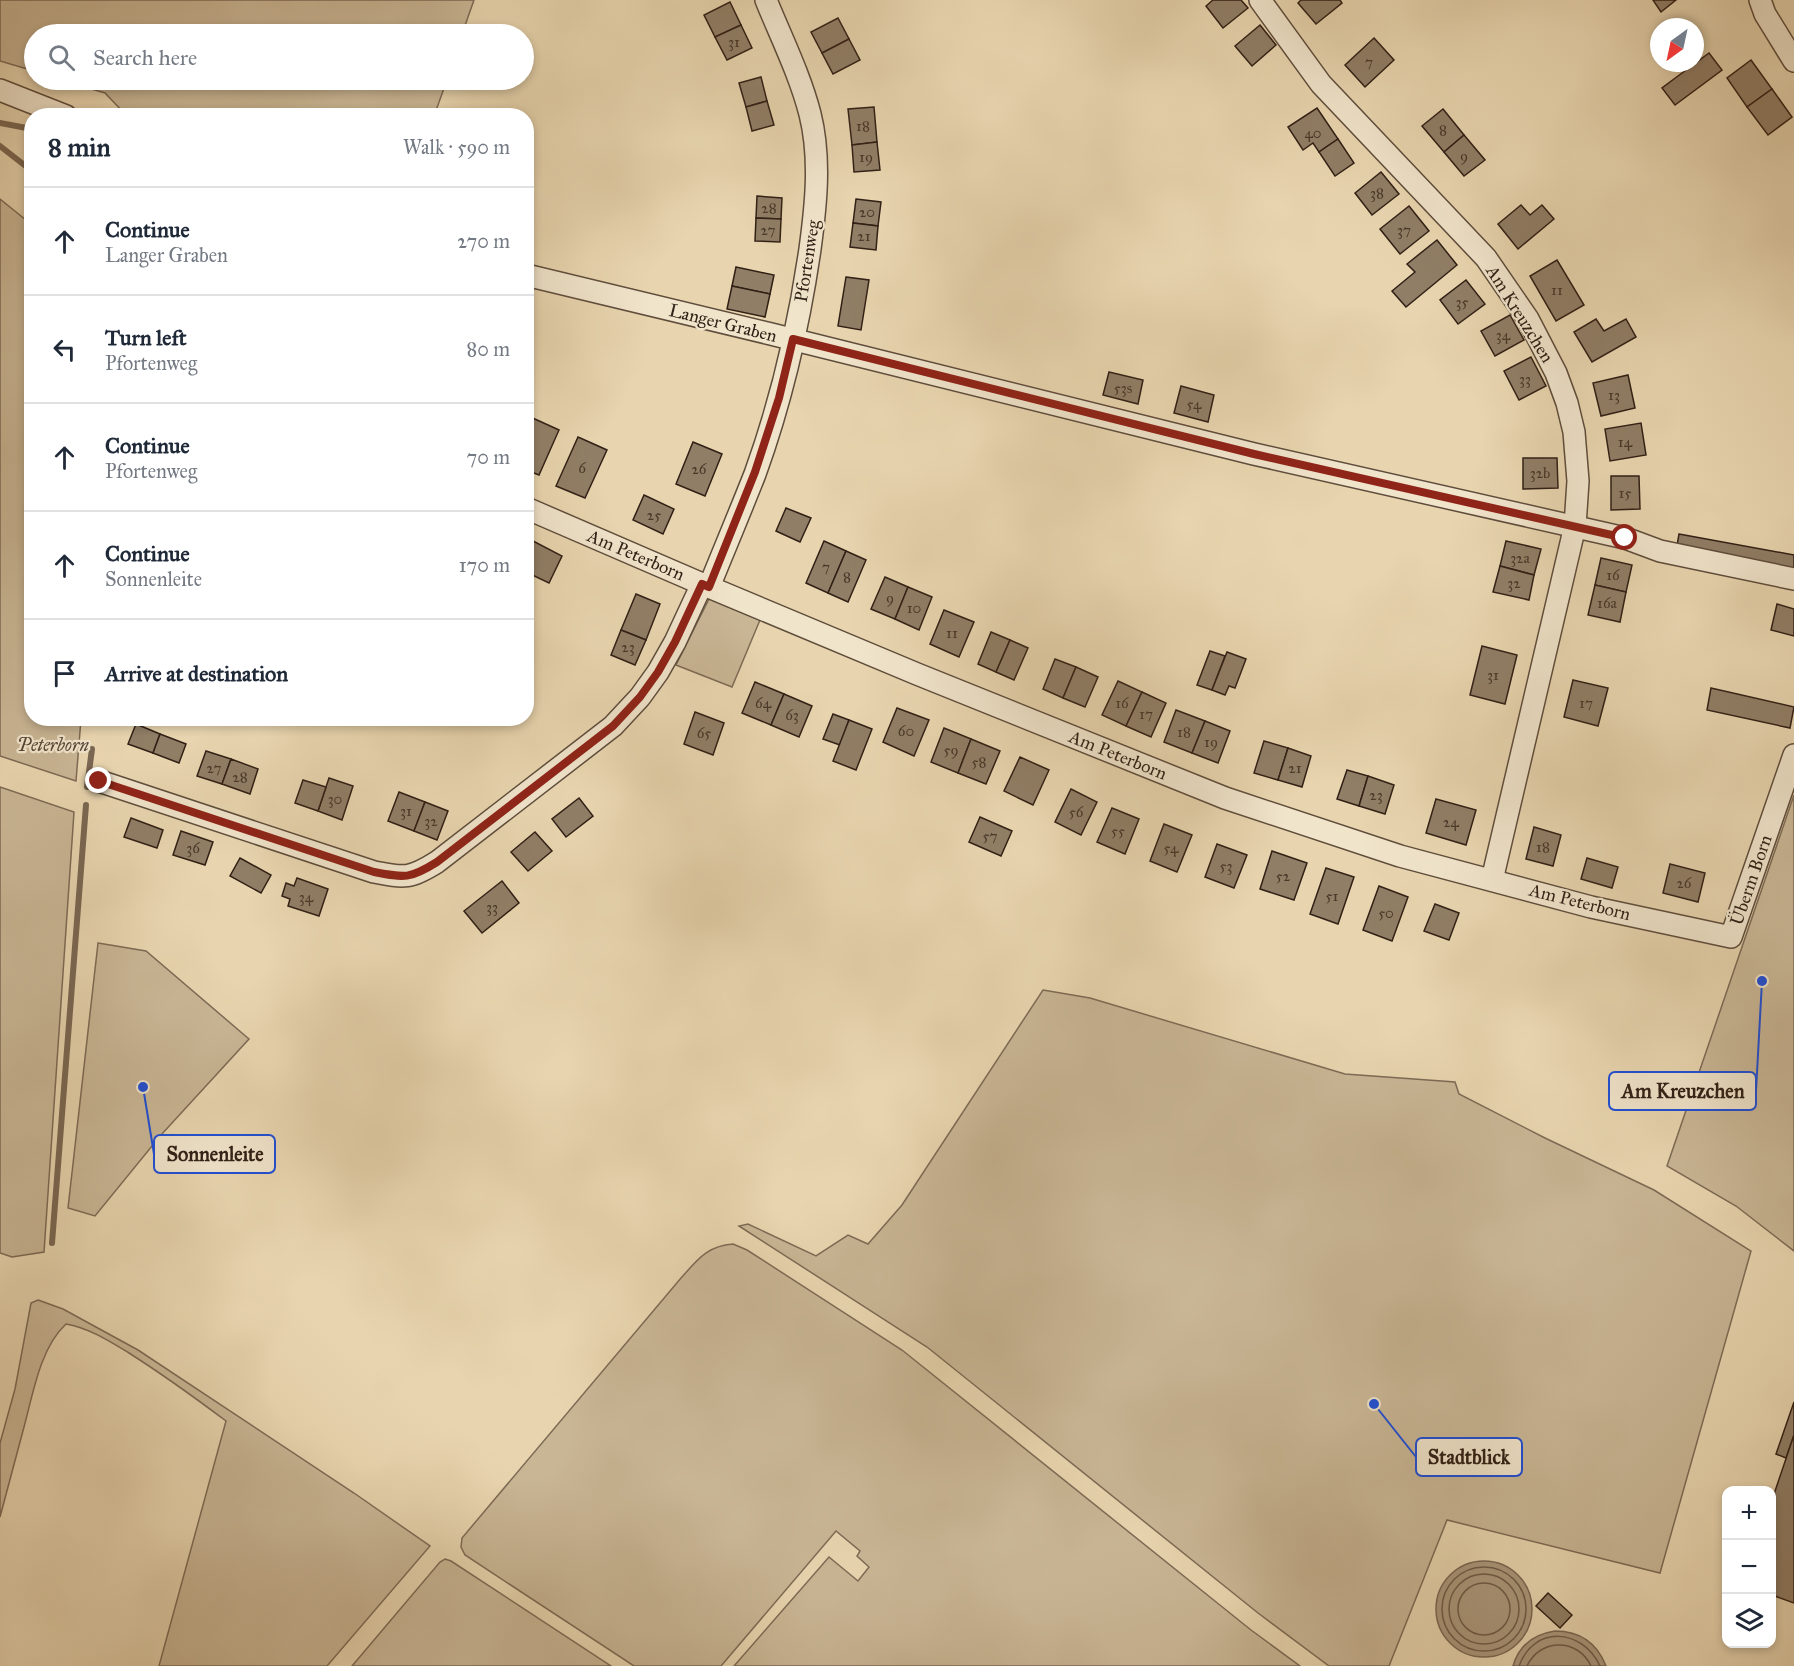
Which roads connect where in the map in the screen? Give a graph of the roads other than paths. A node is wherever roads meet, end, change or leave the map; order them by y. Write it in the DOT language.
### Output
graph roads {
  1 [pos="766,0"];
  2 [pos="1260,0"];
  3 [pos="1762,7"];
  4 [pos="1794,61"];
  5 [pos="0,90"];
  6 [pos="46,108"];
  7 [pos="534,277"];
  8 [pos="793,339"];
  9 [pos="534,511"];
  10 [pos="1575,526"];
  11 [pos="1794,579"];
  12 [pos="706,586"];
  13 [pos="1794,755"];
  14 [pos="99,781"];
  15 [pos="1492,880"];
  16 [pos="1731,937"];
  1 -- 8 [label="street, Pfortenweg"];
  2 -- 10 [label="street, Am Kreuzchen"];
  3 -- 4 [label="street"];
  5 -- 6 [label="street"];
  7 -- 8 [label="street, Langer Graben"];
  8 -- 10 [label="street, Langer Graben"];
  8 -- 12 [label="street, Pfortenweg"];
  9 -- 12 [label="street, Am Peterborn"];
  10 -- 11 [label="street, Langer Graben"];
  10 -- 15 [label="street, Am Kreuzchen"];
  12 -- 14 [label="street, Pfortenweg"];
  12 -- 15 [label="street, Am Peterborn"];
  13 -- 16 [label="street, Überm Born"];
  15 -- 16 [label="street, Am Peterborn"];
}
